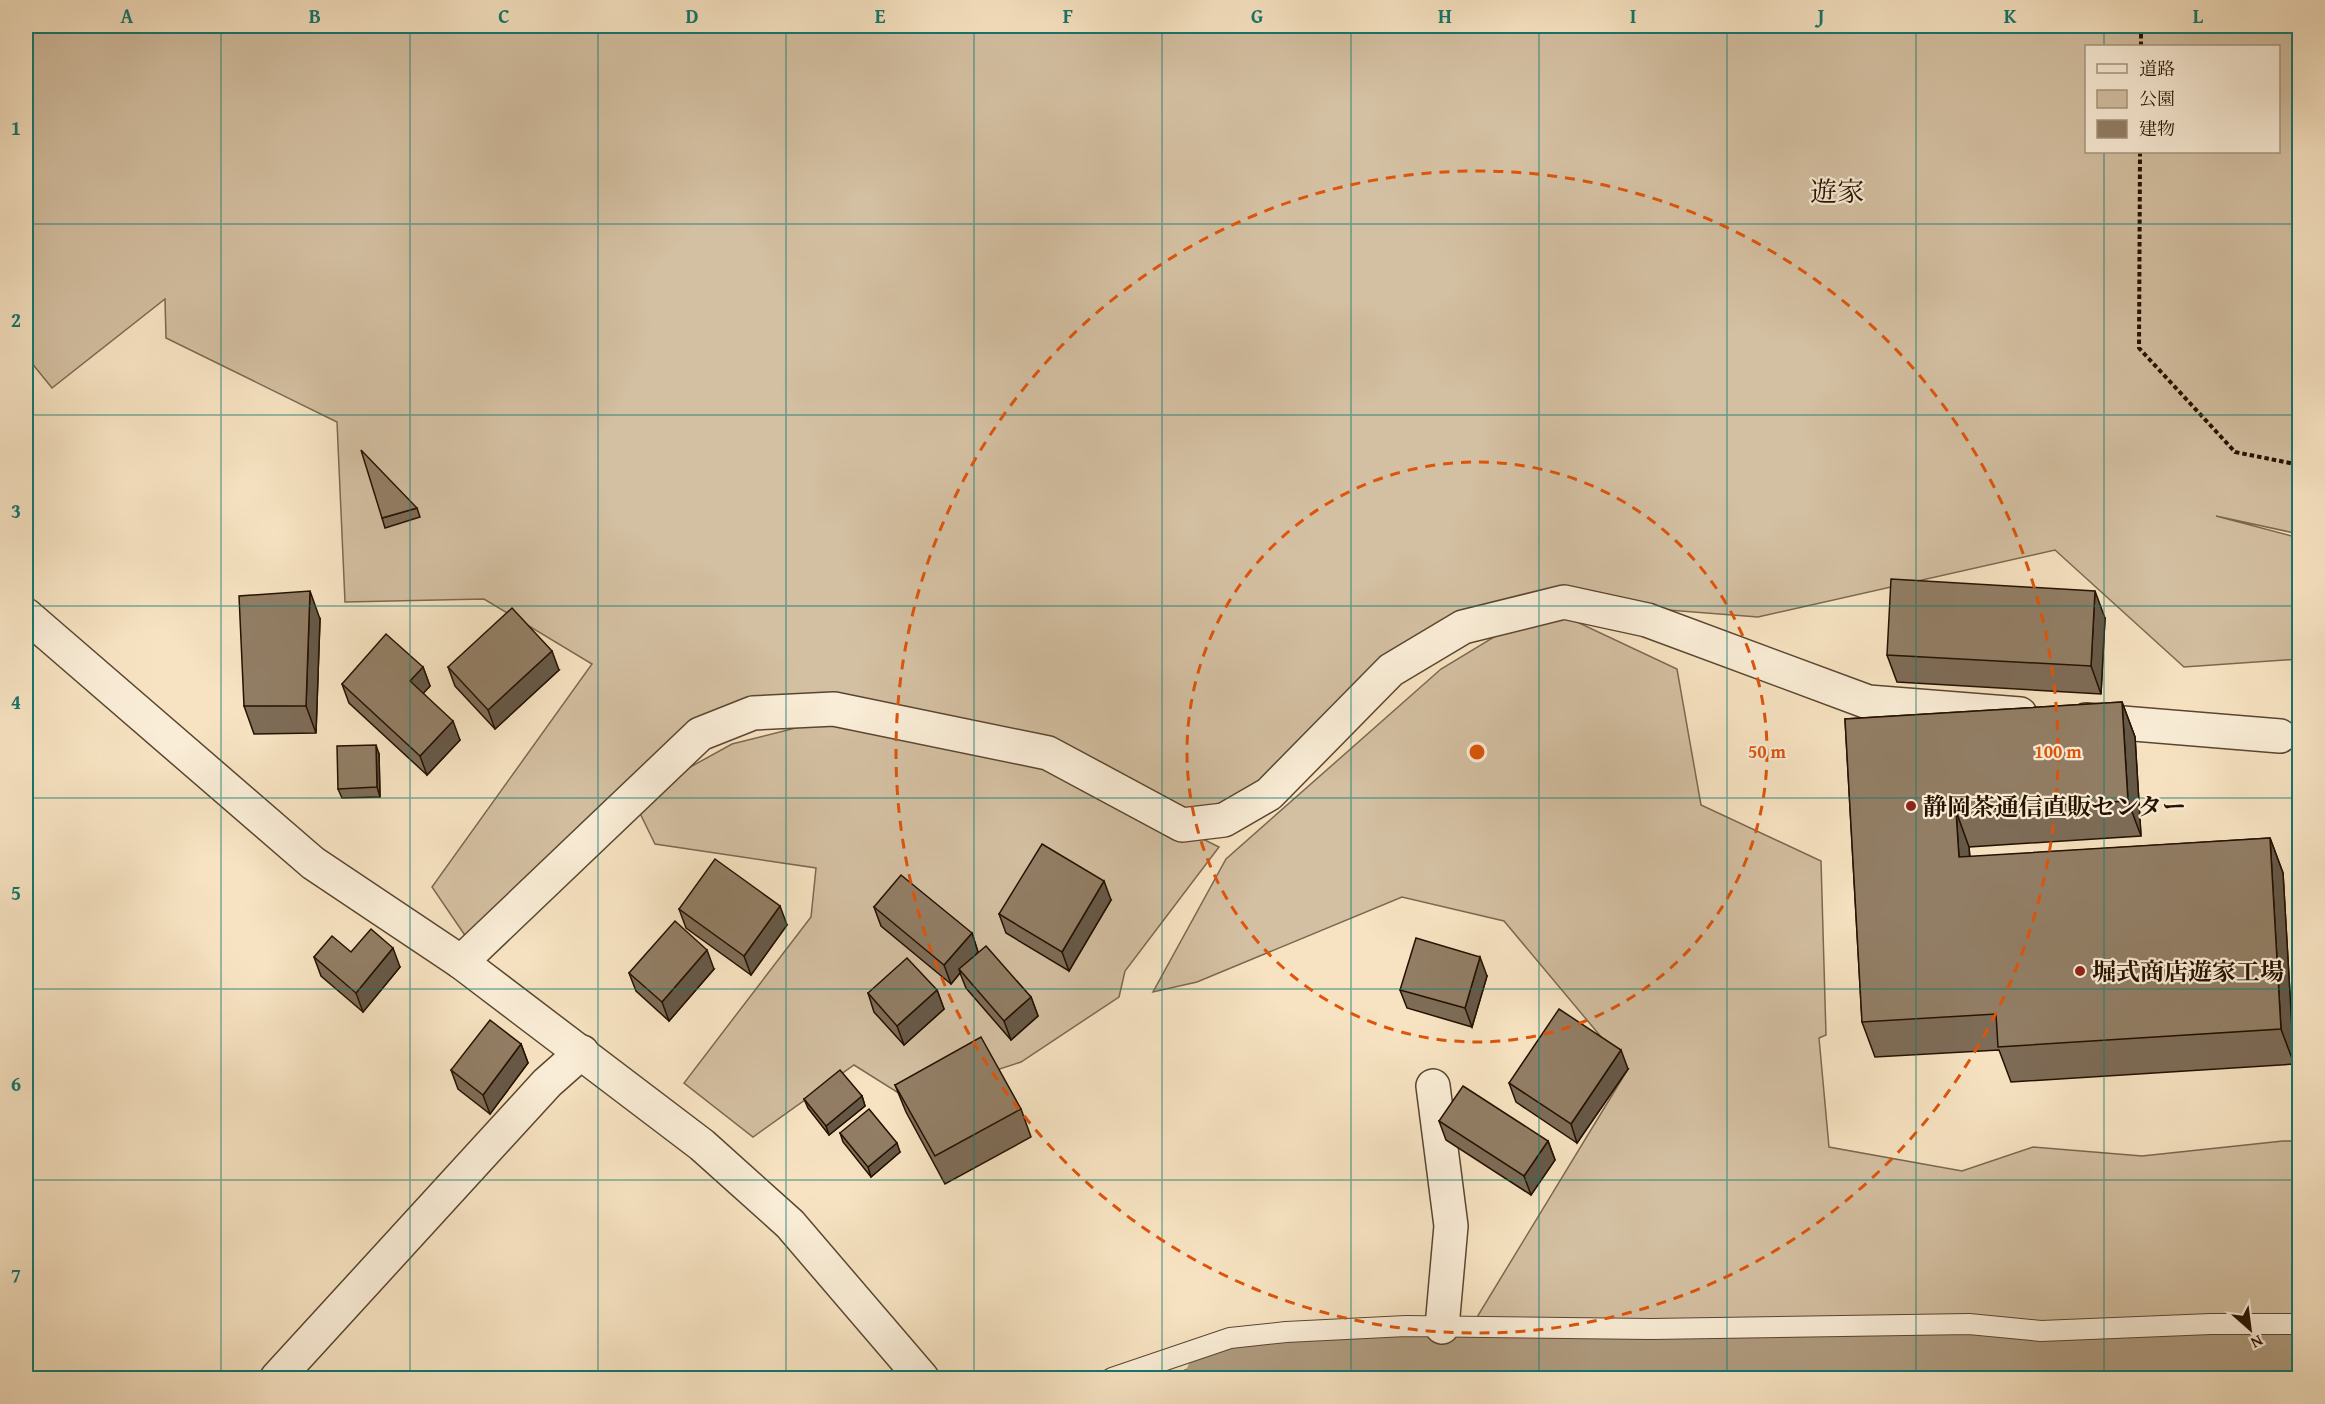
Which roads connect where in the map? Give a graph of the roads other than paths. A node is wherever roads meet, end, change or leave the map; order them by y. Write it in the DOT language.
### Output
graph roads {
  1 [pos="26,615"];
  2 [pos="2280,736"];
  3 [pos="461,962"];
  4 [pos="582,1052"];
  5 [pos="1433,1086"];
  6 [pos="2300,1324"];
  7 [pos="1442,1327"];
  8 [pos="277,1378"];
  9 [pos="922,1378"];
  10 [pos="1112,1378"];
  1 -- 3 [label="street"];
  2 -- 3 [label="street"];
  3 -- 4 [label="street"];
  4 -- 8 [label="street"];
  4 -- 9 [label="street"];
  5 -- 7 [label="street"];
  6 -- 7 [label="lane"];
  7 -- 10 [label="lane"];
}
